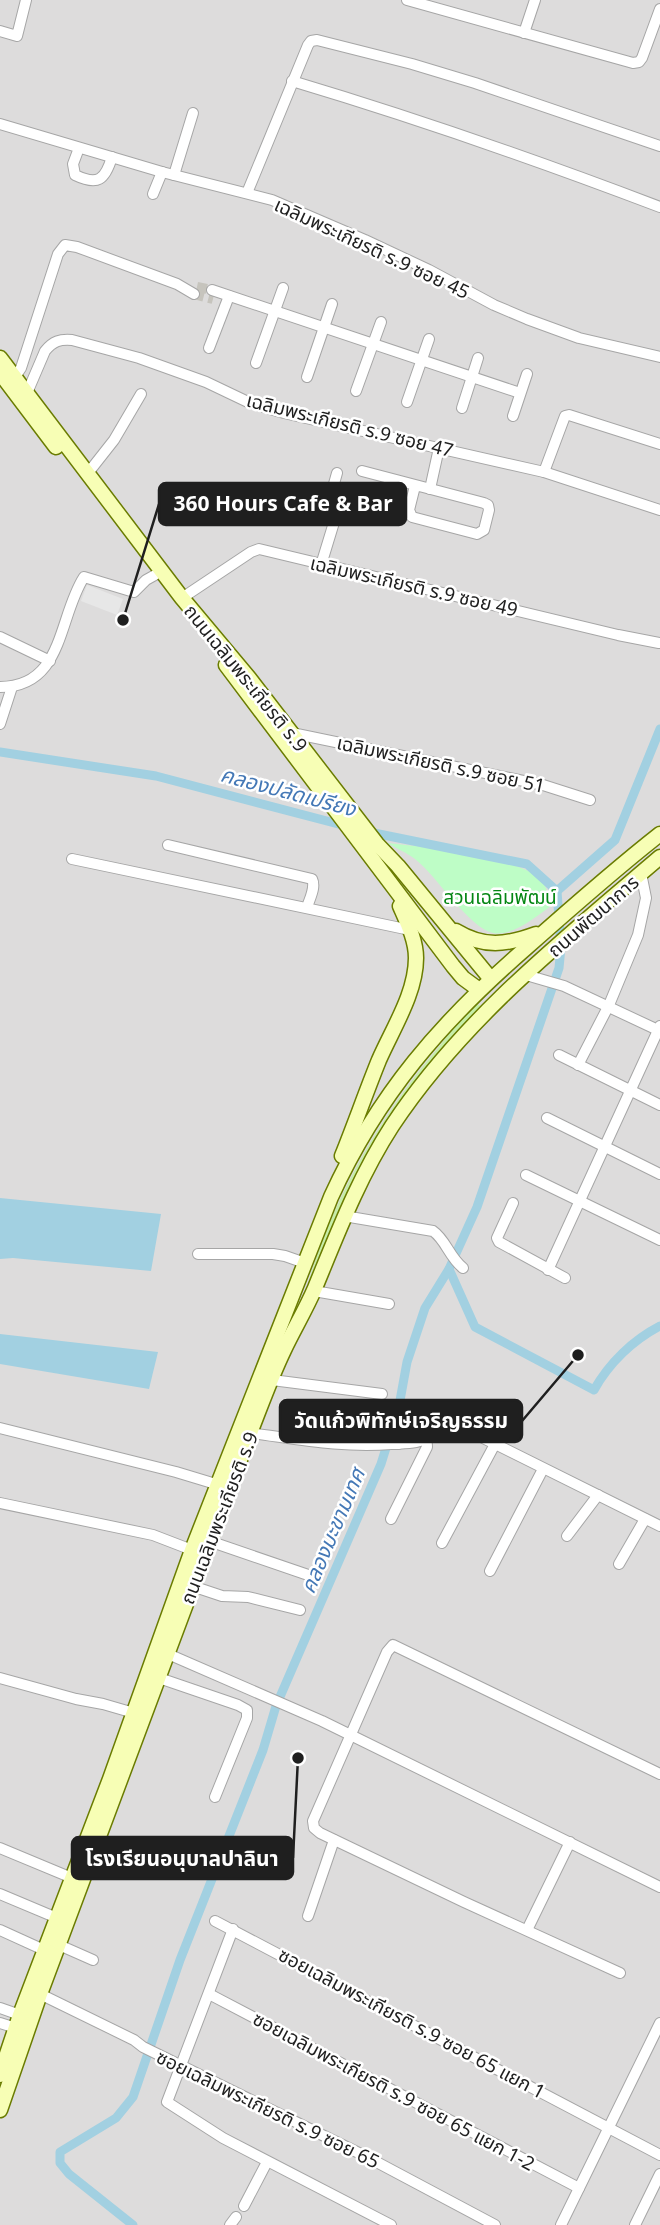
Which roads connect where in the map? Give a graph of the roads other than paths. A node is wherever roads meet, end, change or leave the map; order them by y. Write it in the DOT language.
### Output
graph roads {
  1 [pos="26,0"];
  2 [pos="407,0"];
  3 [pos="536,0"];
  4 [pos="660,9"];
  5 [pos="0,32"];
  6 [pos="524,33"];
  7 [pos="292,81"];
  8 [pos="193,113"];
  9 [pos="0,124"];
  10 [pos="660,146"];
  11 [pos="79,148"];
  12 [pos="112,157"];
  13 [pos="162,172"];
  14 [pos="174,175"];
  15 [pos="247,193"];
  16 [pos="153,194"];
  17 [pos="660,207"];
  18 [pos="283,289"];
  19 [pos="196,290"];
  20 [pos="213,294"];
  21 [pos="227,295"];
  22 [pos="332,304"];
  23 [pos="275,311"];
  24 [pos="381,322"];
  25 [pos="324,327"];
  26 [pos="429,339"];
  27 [pos="372,343"];
  28 [pos="209,348"];
  29 [pos="660,357"];
  30 [pos="0,358"];
  31 [pos="478,358"];
  32 [pos="422,360"];
  33 [pos="256,363"];
  34 [pos="0,373"];
  35 [pos="527,374"];
  36 [pos="15,377"];
  37 [pos="307,377"];
  38 [pos="472,377"];
  39 [pos="356,391"];
  40 [pos="27,393"];
  41 [pos="520,393"];
  42 [pos="141,394"];
  43 [pos="407,402"];
  44 [pos="461,408"];
  45 [pos="513,416"];
  46 [pos="660,443"];
  47 [pos="439,448"];
  48 [pos="362,471"];
  49 [pos="544,472"];
  50 [pos="88,473"];
  51 [pos="337,473"];
  52 [pos="415,486"];
  53 [pos="430,489"];
  54 [pos="301,490"];
  55 [pos="330,498"];
  56 [pos="660,510"];
  57 [pos="321,565"];
  58 [pos="155,575"];
  59 [pos="182,598"];
  60 [pos="0,637"];
  61 [pos="659,643"];
  62 [pos="50,661"];
  63 [pos="0,687"];
  64 [pos="12,687"];
  65 [pos="0,724"];
  66 [pos="292,733"];
  67 [pos="590,800"];
  68 [pos="339,805"];
  69 [pos="660,834"];
  70 [pos="168,845"];
  71 [pos="660,857"];
  72 [pos="72,859"];
  73 [pos="641,873"];
  74 [pos="392,885"];
  75 [pos="307,907"];
  76 [pos="449,926"];
  77 [pos="546,928"];
  78 [pos="410,930"];
  79 [pos="526,975"];
  80 [pos="486,985"];
  81 [pos="609,1005"];
  82 [pos="485,1012"];
  83 [pos="659,1029"];
  84 [pos="559,1055"];
  85 [pos="578,1065"];
  86 [pos="630,1090"];
  87 [pos="660,1105"];
  88 [pos="547,1118"];
  89 [pos="605,1146"];
  90 [pos="660,1174"];
  91 [pos="526,1175"];
  92 [pos="331,1197"];
  93 [pos="581,1200"];
  94 [pos="513,1203"];
  95 [pos="344,1216"];
  96 [pos="660,1240"];
  97 [pos="198,1254"];
  98 [pos="305,1263"];
  99 [pos="463,1268"];
  100 [pos="548,1270"];
  101 [pos="565,1278"];
  102 [pos="314,1291"];
  103 [pos="389,1304"];
  104 [pos="272,1380"];
  105 [pos="382,1394"];
  106 [pos="0,1428"];
  107 [pos="250,1433"];
  108 [pos="427,1436"];
  109 [pos="495,1444"];
  110 [pos="543,1469"];
  111 [pos="219,1485"];
  112 [pos="598,1495"];
  113 [pos="0,1503"];
  114 [pos="645,1518"];
  115 [pos="391,1519"];
  116 [pos="660,1526"];
  117 [pos="567,1536"];
  118 [pos="442,1542"];
  119 [pos="202,1549"];
  120 [pos="619,1564"];
  121 [pos="490,1571"];
  122 [pos="314,1577"];
  123 [pos="192,1587"];
  124 [pos="300,1610"];
  125 [pos="168,1654"];
  126 [pos="0,1678"];
  127 [pos="159,1678"];
  128 [pos="134,1713"];
  129 [pos="351,1735"];
  130 [pos="660,1773"];
  131 [pos="215,1797"];
  132 [pos="334,1840"];
  133 [pos="570,1842"];
  134 [pos="1,1848"];
  135 [pos="72,1878"];
  136 [pos="660,1887"];
  137 [pos="0,1894"];
  138 [pos="308,1916"];
  139 [pos="57,1918"];
  140 [pos="215,1921"];
  141 [pos="233,1929"];
  142 [pos="0,1930"];
  143 [pos="527,1930"];
  144 [pos="59,1945"];
  145 [pos="44,1950"];
  146 [pos="93,1960"];
  147 [pos="620,1973"];
  148 [pos="40,1994"];
  149 [pos="209,1994"];
  150 [pos="0,2008"];
  151 [pos="660,2023"];
  152 [pos="0,2024"];
  153 [pos="23,2024"];
  154 [pos="180,2064"];
  155 [pos="0,2075"];
  156 [pos="0,2110"];
  157 [pos="609,2126"];
  158 [pos="660,2155"];
  159 [pos="267,2162"];
  160 [pos="660,2174"];
  161 [pos="579,2188"];
  162 [pos="244,2206"];
  163 [pos="391,2225"];
  164 [pos="495,2225"];
  165 [pos="561,2225"];
  166 [pos="635,2225"];
  1 -- 5 [label="street"];
  2 -- 6 [label="street"];
  3 -- 6 [label="street"];
  4 -- 6 [label="street"];
  7 -- 10 [label="street"];
  7 -- 15 [label="street"];
  7 -- 17 [label="street"];
  8 -- 14 [label="street"];
  9 -- 11 [label="street, เฉลิมพระเกียรติ ร.9 ซอย 45"];
  11 -- 12 [label="street, เฉลิมพระเกียรติ ร.9 ซอย 45"];
  11 -- 12 [label="street"];
  12 -- 13 [label="street, เฉลิมพระเกียรติ ร.9 ซอย 45"];
  13 -- 14 [label="street, เฉลิมพระเกียรติ ร.9 ซอย 45"];
  13 -- 16 [label="street"];
  14 -- 15 [label="street, เฉลิมพระเกียรติ ร.9 ซอย 45"];
  15 -- 29 [label="street, เฉลิมพระเกียรติ ร.9 ซอย 45"];
  18 -- 23 [label="street"];
  19 -- 36 [label="street"];
  20 -- 21 [label="street"];
  21 -- 23 [label="street"];
  21 -- 28 [label="street"];
  22 -- 25 [label="street"];
  23 -- 25 [label="street"];
  23 -- 33 [label="street"];
  24 -- 27 [label="street"];
  25 -- 27 [label="street"];
  25 -- 37 [label="street"];
  26 -- 32 [label="street"];
  27 -- 32 [label="street"];
  27 -- 39 [label="street"];
  30 -- 36 [label="main road, ถนนเฉลิมพระเกียรติ ร.9"];
  31 -- 38 [label="street"];
  32 -- 38 [label="street"];
  32 -- 43 [label="street"];
  34 -- 58 [label="main road, ถนนเฉลิมพระเกียรติ ร.9"];
  35 -- 41 [label="street"];
  36 -- 40 [label="main road, ถนนเฉลิมพระเกียรติ ร.9"];
  38 -- 41 [label="street"];
  38 -- 44 [label="street"];
  40 -- 47 [label="street, เฉลิมพระเกียรติ ร.9 ซอย 47"];
  40 -- 50 [label="main road, ถนนเฉลิมพระเกียรติ ร.9"];
  41 -- 45 [label="street"];
  42 -- 50 [label="street"];
  46 -- 49 [label="street"];
  47 -- 49 [label="street, เฉลิมพระเกียรติ ร.9 ซอย 47"];
  47 -- 53 [label="street"];
  48 -- 52 [label="street"];
  49 -- 56 [label="street, เฉลิมพระเกียรติ ร.9 ซอย 47"];
  50 -- 59 [label="main road, ถนนเฉลิมพระเกียรติ ร.9"];
  51 -- 55 [label="street"];
  52 -- 53 [label="street"];
  52 -- 53 [label="street"];
  54 -- 55 [label="street"];
  55 -- 57 [label="street"];
  57 -- 59 [label="street, เฉลิมพระเกียรติ ร.9 ซอย 49"];
  57 -- 61 [label="street, เฉลิมพระเกียรติ ร.9 ซอย 49"];
  58 -- 62 [label="street"];
  58 -- 68 [label="main road, ถนนเฉลิมพระเกียรติ ร.9"];
  59 -- 66 [label="main road, ถนนเฉลิมพระเกียรติ ร.9"];
  60 -- 62 [label="street"];
  62 -- 64 [label="street"];
  63 -- 64 [label="street"];
  64 -- 65 [label="street"];
  66 -- 67 [label="street, เฉลิมพระเกียรติ ร.9 ซอย 51"];
  66 -- 68 [label="main road, ถนนเฉลิมพระเกียรติ ร.9"];
  68 -- 74 [label="main road, ถนนเฉลิมพระเกียรติ ร.9"];
  68 -- 76 [label="main road, ถนนเฉลิมพระเกียรติ ร.9"];
  69 -- 77 [label="main road, ถนนพัฒนาการ"];
  70 -- 75 [label="street"];
  71 -- 73 [label="main road, ถนนพัฒนาการ"];
  72 -- 75 [label="street"];
  73 -- 79 [label="main road, ถนนพัฒนาการ"];
  73 -- 81 [label="street"];
  74 -- 78 [label="main road"];
  74 -- 80 [label="main road, ถนนเฉลิมพระเกียรติ ร.9"];
  75 -- 78 [label="street"];
  76 -- 77 [label="main road"];
  76 -- 80 [label="main road, ถนนเฉลิมพระเกียรติ ร.9"];
  77 -- 80 [label="main road, ถนนพัฒนาการ"];
  78 -- 92 [label="main road"];
  79 -- 80 [label="main road"];
  79 -- 81 [label="street"];
  79 -- 82 [label="main road, ถนนเฉลิมพระเกียรติ ร.9"];
  80 -- 82 [label="main road"];
  80 -- 92 [label="main road, ถนนเฉลิมพระเกียรติ ร.9"];
  81 -- 83 [label="street"];
  81 -- 85 [label="street"];
  82 -- 95 [label="main road, ถนนเฉลิมพระเกียรติ ร.9"];
  83 -- 86 [label="street"];
  84 -- 85 [label="street"];
  85 -- 86 [label="street"];
  86 -- 87 [label="street"];
  86 -- 89 [label="street"];
  88 -- 89 [label="street"];
  89 -- 90 [label="street"];
  89 -- 93 [label="street"];
  91 -- 93 [label="street"];
  92 -- 98 [label="main road, ถนนเฉลิมพระเกียรติ ร.9"];
  93 -- 96 [label="street"];
  93 -- 100 [label="street"];
  94 -- 100 [label="street"];
  95 -- 99 [label="street"];
  95 -- 102 [label="main road, ถนนเฉลิมพระเกียรติ ร.9"];
  97 -- 98 [label="street"];
  98 -- 111 [label="main road, ถนนเฉลิมพระเกียรติ ร.9"];
  100 -- 101 [label="street"];
  102 -- 103 [label="street"];
  102 -- 104 [label="main road, ถนนเฉลิมพระเกียรติ ร.9"];
  104 -- 105 [label="street"];
  104 -- 107 [label="main road, ถนนเฉลิมพระเกียรติ ร.9"];
  106 -- 111 [label="street"];
  107 -- 108 [label="street"];
  107 -- 119 [label="main road, ถนนเฉลิมพระเกียรติ ร.9"];
  108 -- 109 [label="street"];
  108 -- 115 [label="street"];
  109 -- 110 [label="street"];
  109 -- 118 [label="street"];
  110 -- 112 [label="street"];
  110 -- 121 [label="street"];
  111 -- 119 [label="main road, ถนนเฉลิมพระเกียรติ ร.9"];
  112 -- 114 [label="street"];
  112 -- 117 [label="street"];
  113 -- 119 [label="street"];
  114 -- 116 [label="street"];
  114 -- 120 [label="street"];
  119 -- 122 [label="street"];
  119 -- 123 [label="main road, ถนนเฉลิมพระเกียรติ ร.9"];
  119 -- 128 [label="main road, ถนนเฉลิมพระเกียรติ ร.9"];
  123 -- 124 [label="street"];
  123 -- 125 [label="main road, ถนนเฉลิมพระเกียรติ ร.9"];
  125 -- 127 [label="main road, ถนนเฉลิมพระเกียรติ ร.9"];
  125 -- 129 [label="street"];
  126 -- 128 [label="street"];
  127 -- 131 [label="street"];
  127 -- 144 [label="main road, ถนนเฉลิมพระเกียรติ ร.9"];
  128 -- 135 [label="main road, ถนนเฉลิมพระเกียรติ ร.9"];
  129 -- 130 [label="street"];
  129 -- 132 [label="street"];
  129 -- 133 [label="street"];
  132 -- 138 [label="street"];
  132 -- 143 [label="street"];
  133 -- 136 [label="street"];
  133 -- 143 [label="street"];
  134 -- 135 [label="street"];
  135 -- 139 [label="main road, ถนนเฉลิมพระเกียรติ ร.9"];
  137 -- 139 [label="street"];
  139 -- 145 [label="main road, ถนนเฉลิมพระเกียรติ ร.9"];
  140 -- 141 [label="street, ซอยเฉลิมพระเกียรติ ร.9 ซอย 65 แยก 1"];
  141 -- 149 [label="street"];
  141 -- 157 [label="street, ซอยเฉลิมพระเกียรติ ร.9 ซอย 65 แยก 1"];
  142 -- 145 [label="street"];
  143 -- 147 [label="street"];
  144 -- 146 [label="street"];
  144 -- 148 [label="main road, ถนนเฉลิมพระเกียรติ ร.9"];
  145 -- 153 [label="main road, ถนนเฉลิมพระเกียรติ ร.9"];
  148 -- 153 [label="main road, ถนนเฉลิมพระเกียรติ ร.9"];
  148 -- 154 [label="street, ซอยเฉลิมพระเกียรติ ร.9 ซอย 65"];
  149 -- 154 [label="street"];
  149 -- 161 [label="street, ซอยเฉลิมพระเกียรติ ร.9 ซอย 65 แยก 1-2"];
  150 -- 153 [label="street"];
  151 -- 157 [label="street"];
  152 -- 153 [label="street"];
  153 -- 155 [label="main road, ถนนเฉลิมพระเกียรติ ร.9"];
  153 -- 156 [label="main road, ถนนเฉลิมพระเกียรติ ร.9"];
  154 -- 159 [label="street"];
  154 -- 164 [label="street, ซอยเฉลิมพระเกียรติ ร.9 ซอย 65"];
  157 -- 158 [label="street, ซอยเฉลิมพระเกียรติ ร.9 ซอย 65 แยก 1"];
  157 -- 161 [label="street"];
  159 -- 162 [label="street"];
  159 -- 163 [label="street"];
  160 -- 166 [label="street"];
  161 -- 165 [label="street"];
}
